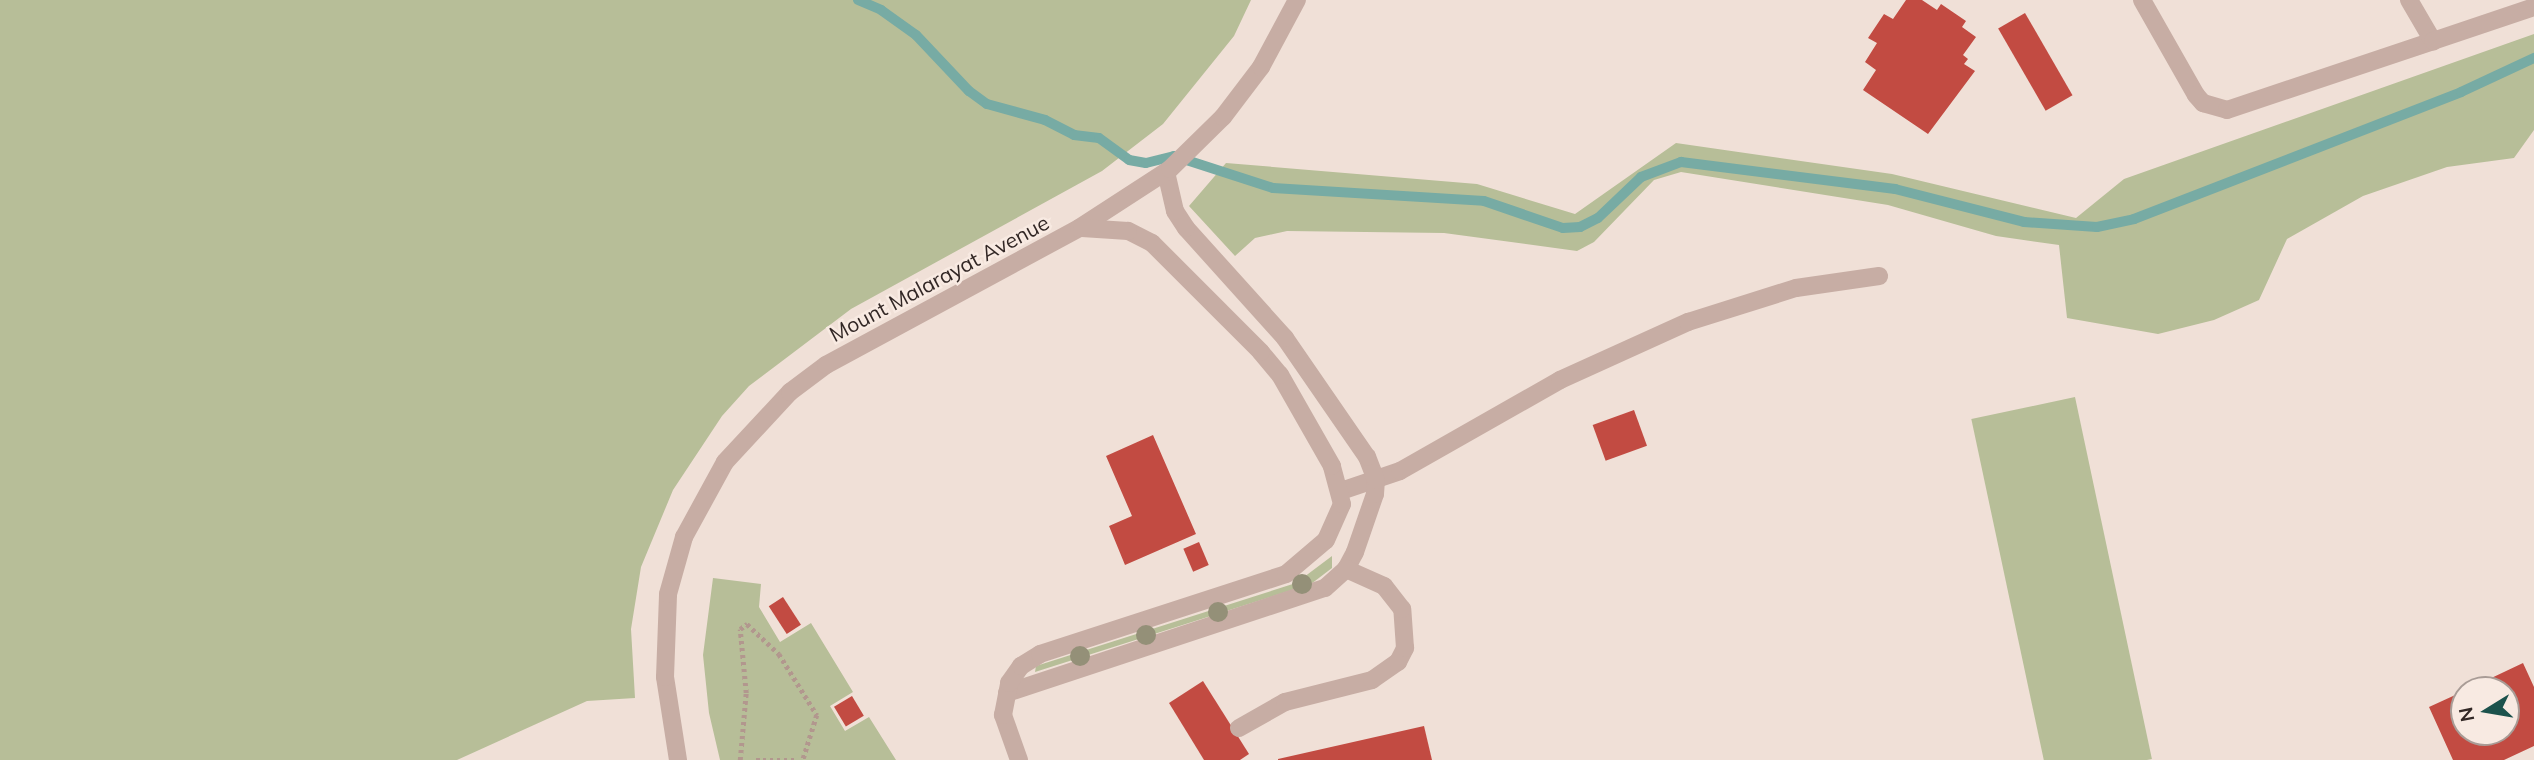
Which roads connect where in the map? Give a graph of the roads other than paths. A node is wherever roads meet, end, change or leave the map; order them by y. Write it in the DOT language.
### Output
graph roads {
  1 [pos="1297,0"];
  2 [pos="2142,0"];
  3 [pos="2409,0"];
  4 [pos="2534,7"];
  5 [pos="2433,41"];
  6 [pos="1168,171"];
  7 [pos="1079,228"];
  8 [pos="1879,275"];
  9 [pos="1376,480"];
  10 [pos="1341,491"];
  11 [pos="1346,569"];
  12 [pos="1007,693"];
  13 [pos="1239,728"];
  14 [pos="678,760"];
  15 [pos="1019,760"];
  1 -- 6 [label="street, Mount Malarayat Avenue"];
  2 -- 5 [label="street"];
  3 -- 5 [label="street"];
  4 -- 5 [label="street"];
  6 -- 7 [label="street, Mount Malarayat Avenue"];
  6 -- 9 [label="street"];
  7 -- 10 [label="street"];
  7 -- 14 [label="street, Mount Malarayat Avenue"];
  8 -- 9 [label="street"];
  9 -- 10 [label="street"];
  9 -- 11 [label="street"];
  10 -- 12 [label="street"];
  11 -- 12 [label="street"];
  11 -- 13 [label="street"];
  12 -- 15 [label="street"];
}
